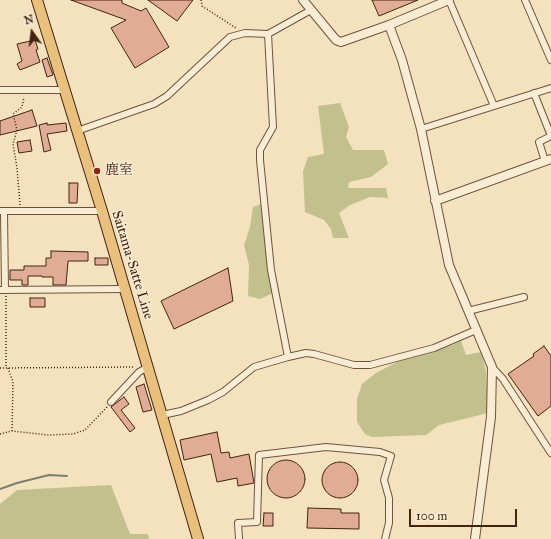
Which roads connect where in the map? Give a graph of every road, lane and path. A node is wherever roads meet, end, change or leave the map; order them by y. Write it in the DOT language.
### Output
graph roads {
  1 [pos="37,0"];
  2 [pos="201,0"];
  3 [pos="303,0"];
  4 [pos="449,0"];
  5 [pos="525,0"];
  6 [pos="311,10"];
  7 [pos="389,26"];
  8 [pos="241,34"];
  9 [pos="268,34"];
  10 [pos="551,60"];
  11 [pos="551,88"];
  12 [pos="0,90"];
  13 [pos="23,90"];
  14 [pos="65,90"];
  15 [pos="534,93"];
  16 [pos="494,106"];
  17 [pos="421,129"];
  18 [pos="77,131"];
  19 [pos="548,160"];
  20 [pos="435,201"];
  21 [pos="102,210"];
  22 [pos="2,211"];
  23 [pos="20,211"];
  24 [pos="125,289"];
  25 [pos="4,290"];
  26 [pos="524,297"];
  27 [pos="468,311"];
  28 [pos="476,330"];
  29 [pos="288,357"];
  30 [pos="148,367"];
  31 [pos="492,367"];
  32 [pos="0,368"];
  33 [pos="7,368"];
  34 [pos="111,402"];
  35 [pos="162,415"];
  36 [pos="12,431"];
  37 [pos="0,434"];
  38 [pos="551,453"];
  39 [pos="198,539"];
  40 [pos="239,539"];
  41 [pos="385,539"];
  42 [pos="475,539"];
  1 -- 14 [label="main road, Saitama-Satte Line"];
  2 -- 8 [label="path"];
  3 -- 6 [label="street"];
  4 -- 7 [label="street"];
  4 -- 16 [label="street"];
  5 -- 10 [label="street"];
  6 -- 7 [label="street"];
  6 -- 9 [label="street"];
  7 -- 17 [label="street"];
  8 -- 9 [label="street"];
  8 -- 18 [label="street"];
  9 -- 29 [label="street"];
  11 -- 15 [label="street"];
  12 -- 13 [label="street"];
  13 -- 14 [label="street"];
  13 -- 23 [label="path"];
  14 -- 18 [label="main road, Saitama-Satte Line"];
  15 -- 16 [label="street"];
  15 -- 19 [label="street"];
  16 -- 17 [label="street"];
  17 -- 20 [label="street"];
  18 -- 21 [label="main road, Saitama-Satte Line"];
  19 -- 20 [label="street"];
  20 -- 27 [label="street"];
  21 -- 23 [label="street"];
  21 -- 24 [label="main road, Saitama-Satte Line"];
  22 -- 23 [label="street"];
  22 -- 25 [label="street"];
  24 -- 25 [label="street"];
  24 -- 30 [label="main road, Saitama-Satte Line"];
  25 -- 33 [label="path"];
  26 -- 27 [label="street"];
  27 -- 28 [label="street"];
  28 -- 29 [label="street"];
  28 -- 31 [label="street"];
  29 -- 35 [label="street"];
  30 -- 33 [label="path"];
  30 -- 34 [label="street"];
  30 -- 35 [label="main road, Saitama-Satte Line"];
  31 -- 38 [label="street"];
  31 -- 42 [label="street"];
  32 -- 33 [label="path"];
  33 -- 36 [label="path"];
  34 -- 36 [label="path"];
  35 -- 39 [label="main road, Saitama-Satte Line"];
  36 -- 37 [label="path"];
  40 -- 41 [label="street"];
}
